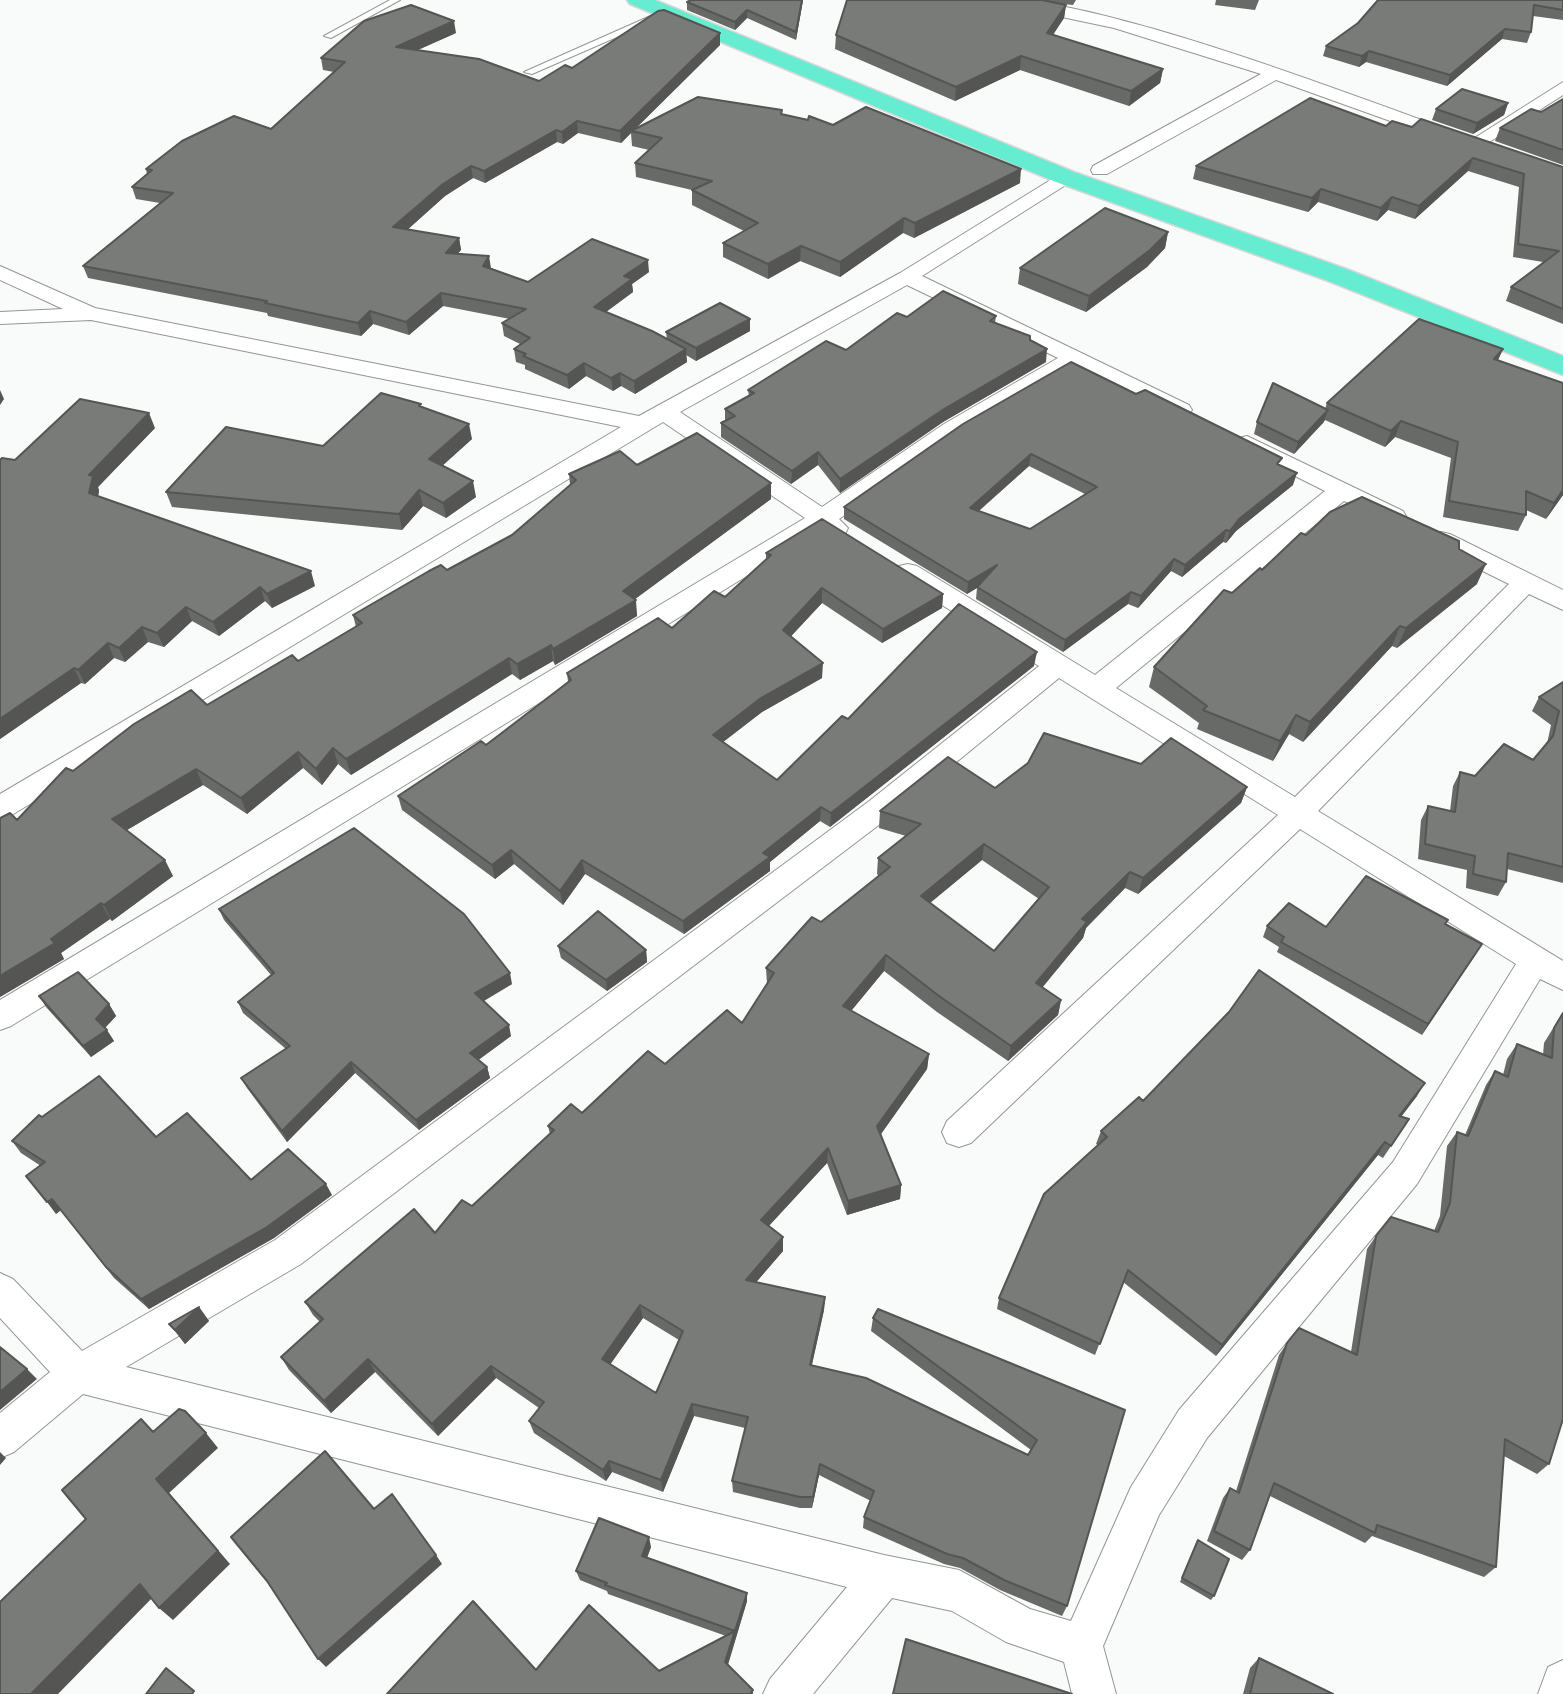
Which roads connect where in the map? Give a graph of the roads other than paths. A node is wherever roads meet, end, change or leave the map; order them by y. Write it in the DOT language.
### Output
graph roads {
  1 [pos="396,0"];
  2 [pos="637,0"];
  3 [pos="1005,0"];
  4 [pos="673,6"];
  5 [pos="328,36"];
  6 [pos="529,72"];
  7 [pos="1274,74"];
  8 [pos="1563,86"];
  9 [pos="1474,144"];
  10 [pos="1499,153"];
  11 [pos="1100,170"];
  12 [pos="1065,177"];
  13 [pos="0,272"];
  14 [pos="907,277"];
  15 [pos="91,314"];
  16 [pos="0,318"];
  17 [pos="1563,345"];
  18 [pos="1076,357"];
  19 [pos="1563,366"];
  20 [pos="653,418"];
  21 [pos="1197,418"];
  22 [pos="1233,436"];
  23 [pos="1342,490"];
  24 [pos="822,519"];
  25 [pos="857,541"];
  26 [pos="881,556"];
  27 [pos="1525,583"];
  28 [pos="1563,601"];
  29 [pos="1058,665"];
  30 [pos="1096,689"];
  31 [pos="0,807"];
  32 [pos="1297,814"];
  33 [pos="1550,968"];
  34 [pos="0,1016"];
  35 [pos="959,1132"];
  36 [pos="0,1291"];
  37 [pos="78,1374"];
  38 [pos="0,1438"];
  39 [pos="884,1576"];
  40 [pos="1082,1646"];
  41 [pos="1563,1682"];
  42 [pos="785,1694"];
  43 [pos="1094,1694"];
  44 [pos="1560,1694"];
  1 -- 5 [label="lane"];
  2 -- 4 [label="main road"];
  3 -- 7 [label="street"];
  4 -- 6 [label="lane"];
  4 -- 11 [label="main road"];
  4 -- 12 [label="main road"];
  7 -- 9 [label="street"];
  7 -- 11 [label="street"];
  8 -- 9 [label="street"];
  9 -- 10 [label="street"];
  11 -- 17 [label="main road"];
  12 -- 14 [label="street"];
  12 -- 19 [label="main road"];
  13 -- 15 [label="street"];
  14 -- 18 [label="street"];
  14 -- 20 [label="street"];
  15 -- 16 [label="street"];
  15 -- 20 [label="street"];
  18 -- 21 [label="street"];
  18 -- 24 [label="street"];
  20 -- 24 [label="street"];
  20 -- 31 [label="street"];
  22 -- 23 [label="street"];
  23 -- 27 [label="street"];
  23 -- 30 [label="street"];
  24 -- 25 [label="street"];
  24 -- 34 [label="street"];
  26 -- 29 [label="street"];
  27 -- 28 [label="street"];
  27 -- 32 [label="street"];
  29 -- 30 [label="street"];
  29 -- 37 [label="street"];
  30 -- 32 [label="street"];
  32 -- 33 [label="street"];
  32 -- 35 [label="street"];
  33 -- 40 [label="street"];
  36 -- 37 [label="street"];
  37 -- 38 [label="street"];
  37 -- 39 [label="street"];
  39 -- 40 [label="street"];
  39 -- 42 [label="street"];
  40 -- 43 [label="street"];
  41 -- 44 [label="street"];
}
